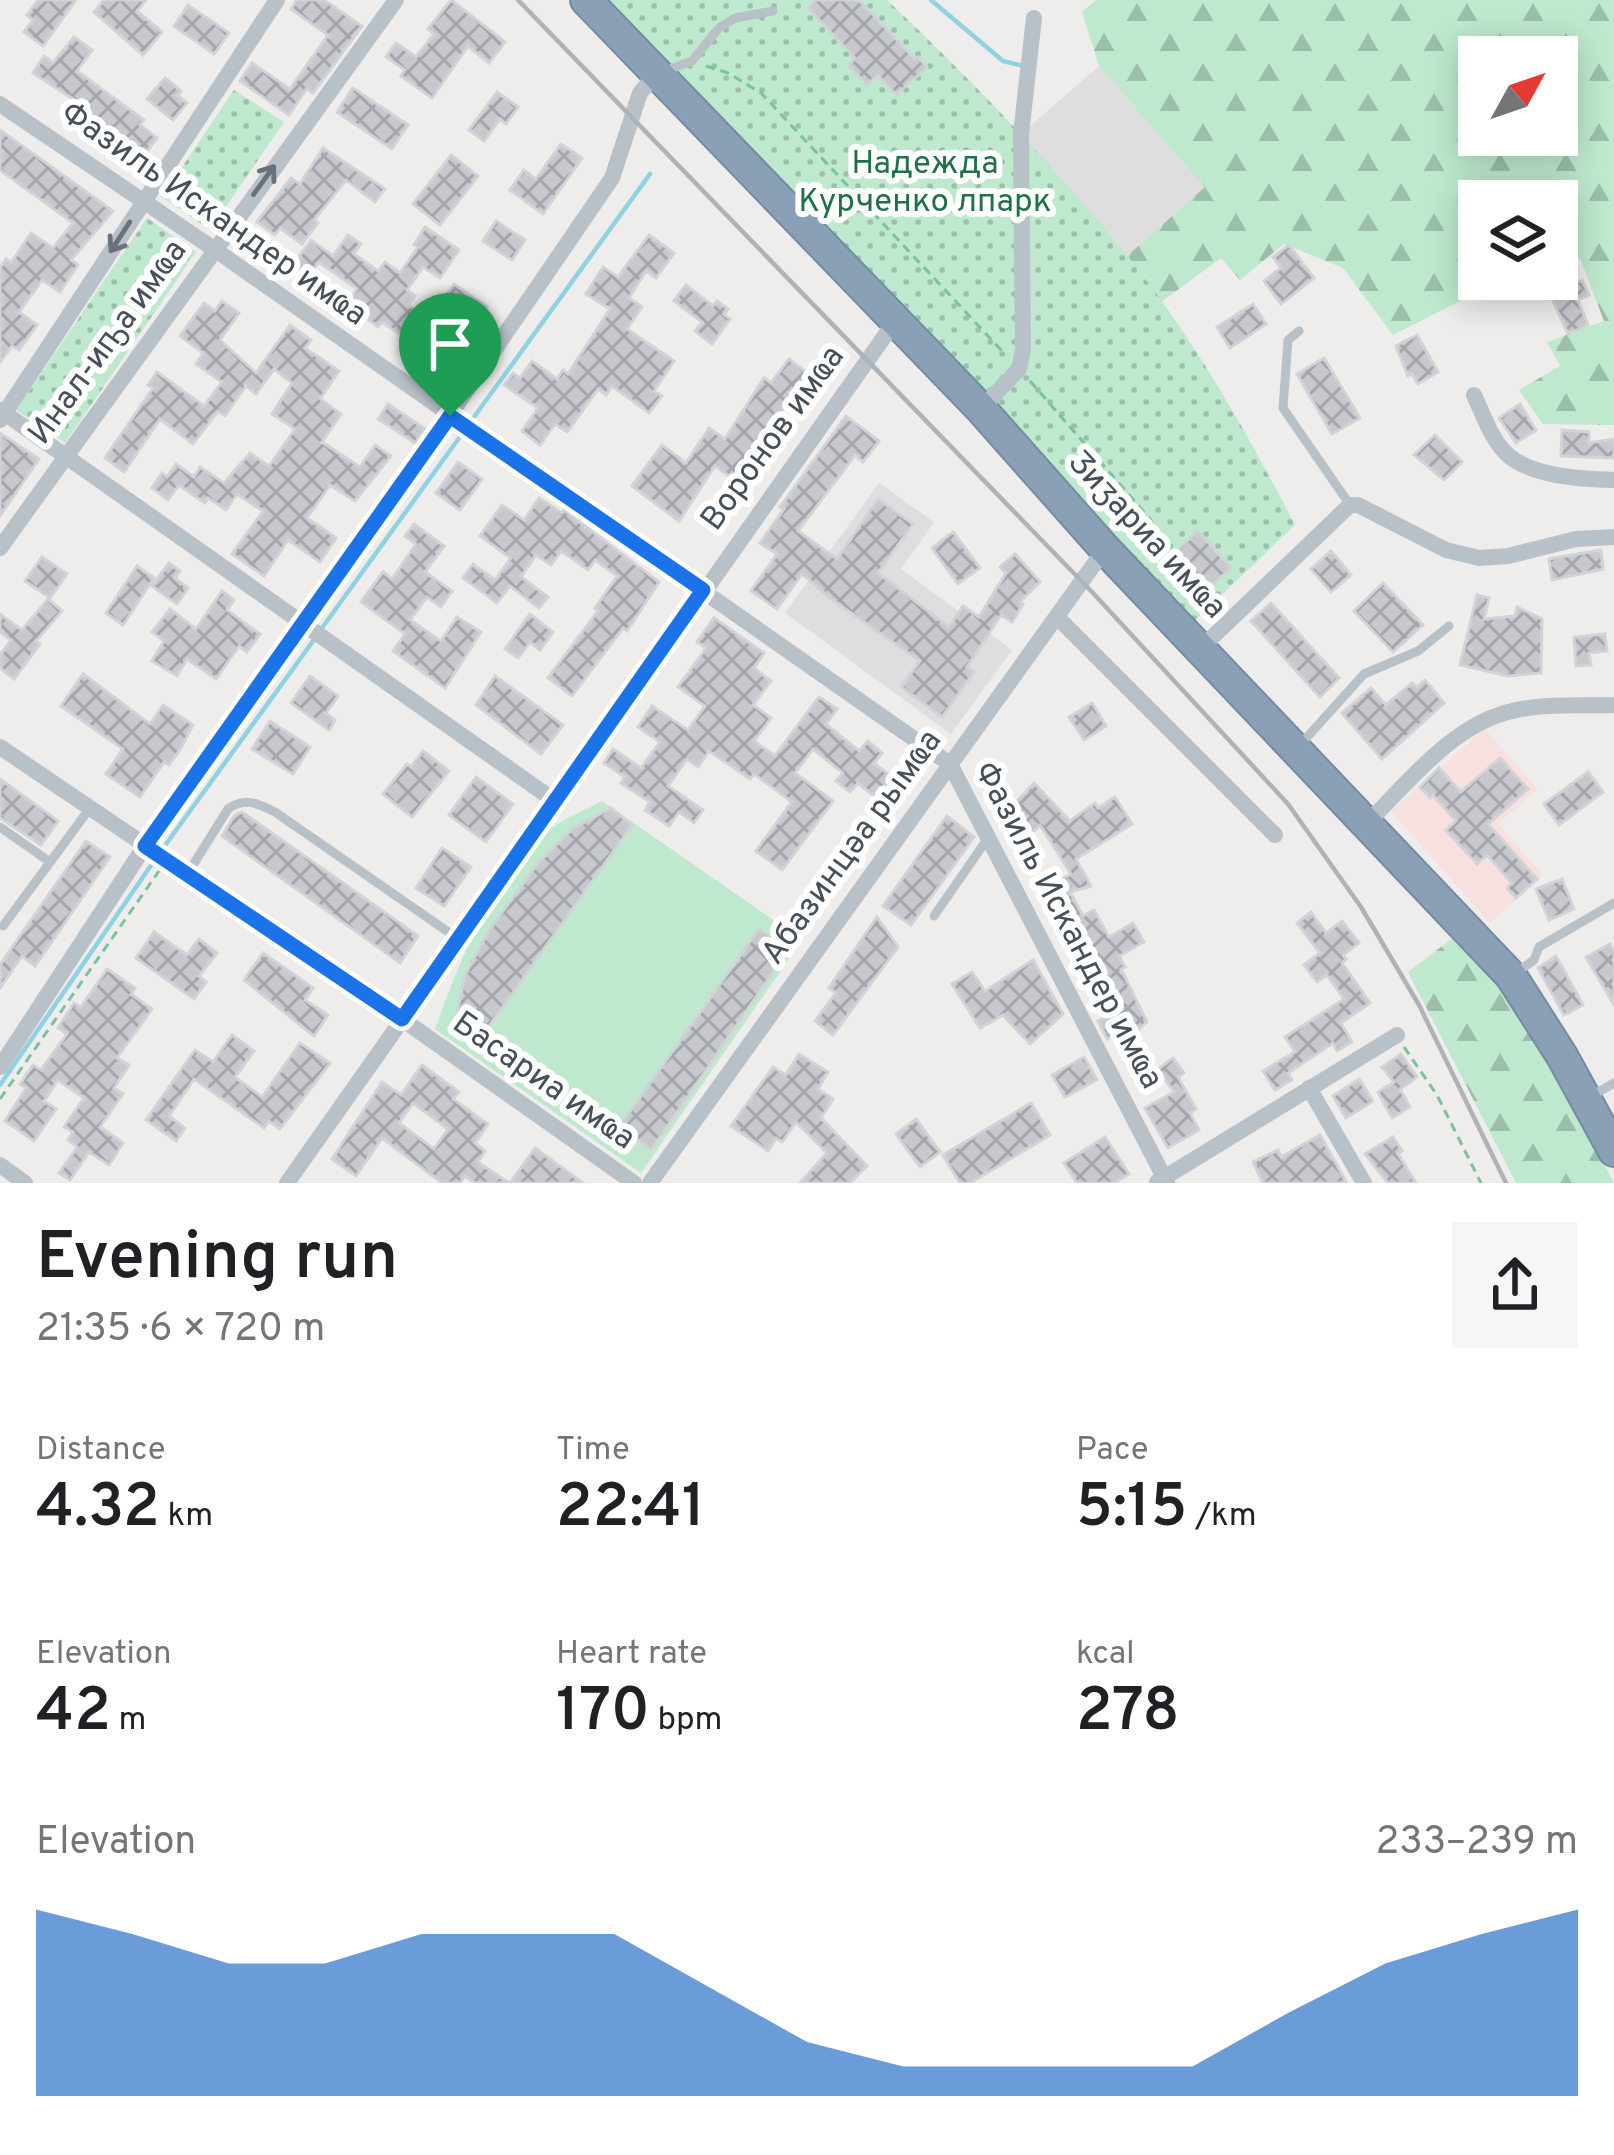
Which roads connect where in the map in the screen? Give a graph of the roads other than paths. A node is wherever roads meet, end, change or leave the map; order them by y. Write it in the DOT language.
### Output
graph roads {
  1 [pos="278,0"];
  2 [pos="396,0"];
  3 [pos="586,0"];
  4 [pos="773,10"];
  5 [pos="1034,17"];
  6 [pos="655,75"];
  7 [pos="0,104"];
  8 [pos="143,202"];
  9 [pos="214,249"];
  10 [pos="896,320"];
  11 [pos="1299,331"];
  12 [pos="1474,395"];
  13 [pos="981,409"];
  14 [pos="2,414"];
  15 [pos="450,416"];
  16 [pos="64,455"];
  17 [pos="1614,480"];
  18 [pos="1350,505"];
  19 [pos="1614,537"];
  20 [pos="0,548"];
  21 [pos="1105,549"];
  22 [pos="703,590"];
  23 [pos="1057,617"];
  24 [pos="305,625"];
  25 [pos="1450,626"];
  26 [pos="1202,647"];
  27 [pos="1614,705"];
  28 [pos="0,747"];
  29 [pos="1296,748"];
  30 [pos="950,764"];
  31 [pos="555,801"];
  32 [pos="89,808"];
  33 [pos="1366,824"];
  34 [pos="0,827"];
  35 [pos="1275,836"];
  36 [pos="988,838"];
  37 [pos="145,846"];
  38 [pos="50,862"];
  39 [pos="188,873"];
  40 [pos="1614,903"];
  41 [pos="934,916"];
  42 [pos="4,926"];
  43 [pos="457,938"];
  44 [pos="1511,976"];
  45 [pos="402,1019"];
  46 [pos="1396,1035"];
  47 [pos="0,1067"];
  48 [pos="1614,1083"];
  49 [pos="1310,1088"];
  50 [pos="1586,1100"];
  51 [pos="1614,1151"];
  52 [pos="0,1165"];
  53 [pos="1163,1181"];
  54 [pos="25,1183"];
  55 [pos="287,1183"];
  56 [pos="634,1183"];
  57 [pos="650,1183"];
  58 [pos="1364,1183"];
  1 -- 8 [label="street, Инал-иҧа имҩа"];
  9 -- 2 [label="street, Инал-иҧа имҩа, one-way"];
  3 -- 6 [label="highway, Ӡиӡариа имҩа"];
  4 -- 6 [label="lane"];
  5 -- 13 [label="street"];
  6 -- 10 [label="highway, Ӡиӡариа имҩа"];
  6 -- 15 [label="street"];
  7 -- 8 [label="street, Фазиль Искандер имҩа"];
  8 -- 9 [label="street, Фазиль Искандер имҩа"];
  8 -- 14 [label="street, Инал-иҧа имҩа, one-way"];
  9 -- 15 [label="street, Фазиль Искандер имҩа"];
  9 -- 16 [label="street, Инал-иҧа имҩа"];
  10 -- 13 [label="highway, Ӡиӡариа имҩа"];
  10 -- 22 [label="street, Воронов имҩа"];
  11 -- 18 [label="lane"];
  12 -- 17 [label="street"];
  13 -- 21 [label="highway, Ӡиӡариа имҩа"];
  14 -- 16 [label="street"];
  15 -- 22 [label="street, Фазиль Искандер имҩа"];
  15 -- 24 [label="street"];
  16 -- 20 [label="street, Инал-иҧа имҩа"];
  16 -- 24 [label="street"];
  18 -- 19 [label="street"];
  18 -- 26 [label="street"];
  21 -- 23 [label="street, Абазинцәа рымҩа"];
  21 -- 26 [label="highway, Ӡиӡариа имҩа"];
  22 -- 30 [label="street, Фазиль Искандер имҩа"];
  22 -- 31 [label="street, Воронов имҩа"];
  23 -- 30 [label="street, Абазинцәа рымҩа"];
  23 -- 35 [label="street"];
  24 -- 31 [label="street"];
  24 -- 37 [label="street"];
  25 -- 29 [label="lane"];
  26 -- 29 [label="highway, Ӡиӡариа имҩа"];
  27 -- 33 [label="street"];
  28 -- 32 [label="street, Басариа имҩа"];
  29 -- 33 [label="highway, Ӡиӡариа имҩа"];
  30 -- 36 [label="street, Фазиль Искандер имҩа"];
  30 -- 57 [label="street, Абазинцәа рымҩа"];
  31 -- 43 [label="street, Воронов имҩа"];
  32 -- 37 [label="street, Басариа имҩа"];
  32 -- 38 [label="lane"];
  33 -- 44 [label="highway, Ӡиӡариа имҩа"];
  34 -- 38 [label="lane"];
  36 -- 41 [label="lane"];
  36 -- 53 [label="street, Фазиль Искандер имҩа"];
  37 -- 39 [label="street, Басариа имҩа"];
  37 -- 47 [label="street"];
  38 -- 42 [label="lane"];
  39 -- 43 [label="lane"];
  39 -- 45 [label="street, Басариа имҩа"];
  40 -- 44 [label="lane"];
  43 -- 45 [label="street, Воронов имҩа"];
  44 -- 50 [label="highway, Ӡиӡариа имҩа"];
  45 -- 55 [label="street, Воронов имҩа"];
  45 -- 56 [label="street, Басариа имҩа"];
  46 -- 49 [label="street"];
  48 -- 50 [label="lane"];
  49 -- 53 [label="street"];
  49 -- 58 [label="street"];
  50 -- 51 [label="highway, Ӡиӡариа имҩа"];
  52 -- 54 [label="street"];
}
